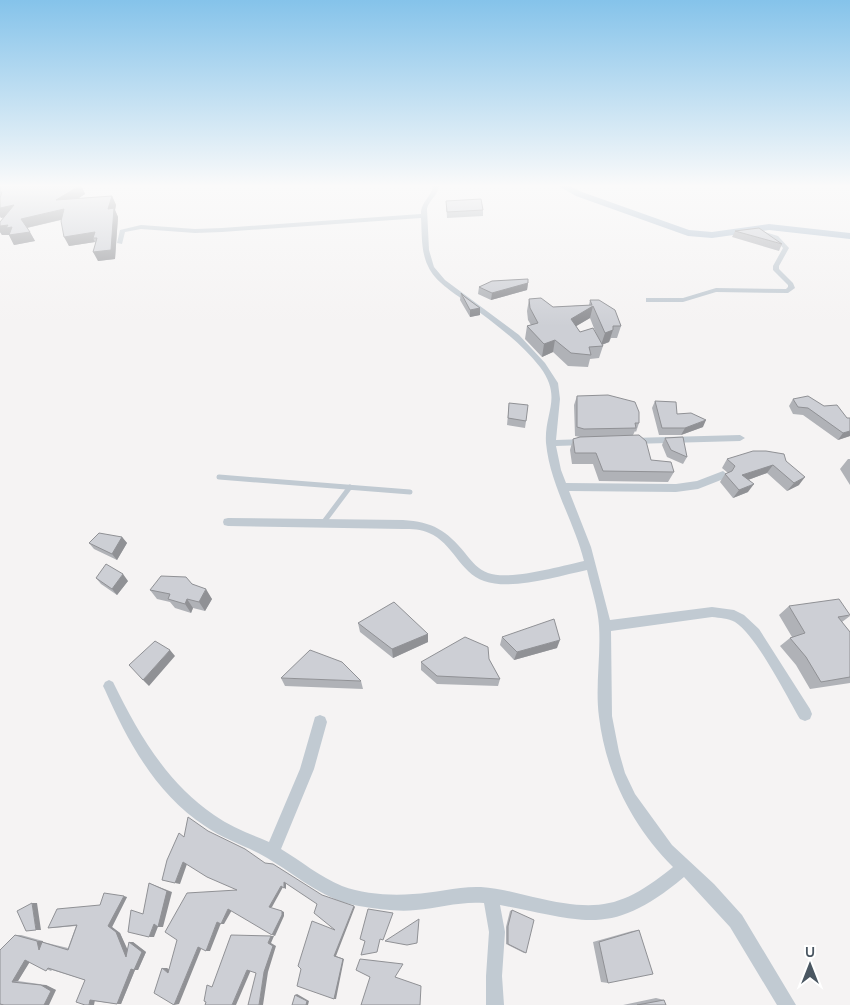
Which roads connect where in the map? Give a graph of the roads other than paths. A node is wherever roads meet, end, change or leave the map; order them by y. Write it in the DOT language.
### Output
graph roads {
  1 [pos="121,232"];
  2 [pos="425,232"];
  3 [pos="680,232"];
  4 [pos="730,232"];
  5 [pos="760,232"];
  6 [pos="813,232"];
  7 [pos="850,236"];
  8 [pos="120,243"];
  9 [pos="649,300"];
  10 [pos="740,438"];
  11 [pos="594,442"];
  12 [pos="624,442"];
  13 [pos="552,443"];
  14 [pos="722,475"];
  15 [pos="219,477"];
  16 [pos="350,487"];
  17 [pos="562,488"];
  18 [pos="410,492"];
  19 [pos="228,522"];
  20 [pos="324,523"];
  21 [pos="590,565"];
  22 [pos="605,626"];
  23 [pos="109,686"];
  24 [pos="805,714"];
  25 [pos="320,722"];
  26 [pos="272,852"];
  27 [pos="685,867"];
  28 [pos="491,896"];
  29 [pos="495,1005"];
  30 [pos="787,1005"];
  1 -- 8 [label="street"];
  2 -- 13 [label="street"];
  3 -- 4 [label="main road"];
  5 -- 9 [label="street"];
  6 -- 7 [label="main road"];
  10 -- 12 [label="street"];
  11 -- 13 [label="street"];
  13 -- 17 [label="street"];
  14 -- 17 [label="street"];
  15 -- 16 [label="lane"];
  16 -- 18 [label="lane"];
  16 -- 20 [label="lane"];
  17 -- 21 [label="street"];
  19 -- 20 [label="street"];
  20 -- 21 [label="street"];
  21 -- 22 [label="street"];
  22 -- 24 [label="street"];
  22 -- 27 [label="street"];
  23 -- 26 [label="street"];
  25 -- 26 [label="street"];
  26 -- 28 [label="street"];
  27 -- 28 [label="street"];
  27 -- 30 [label="street"];
  28 -- 29 [label="street"];
}
